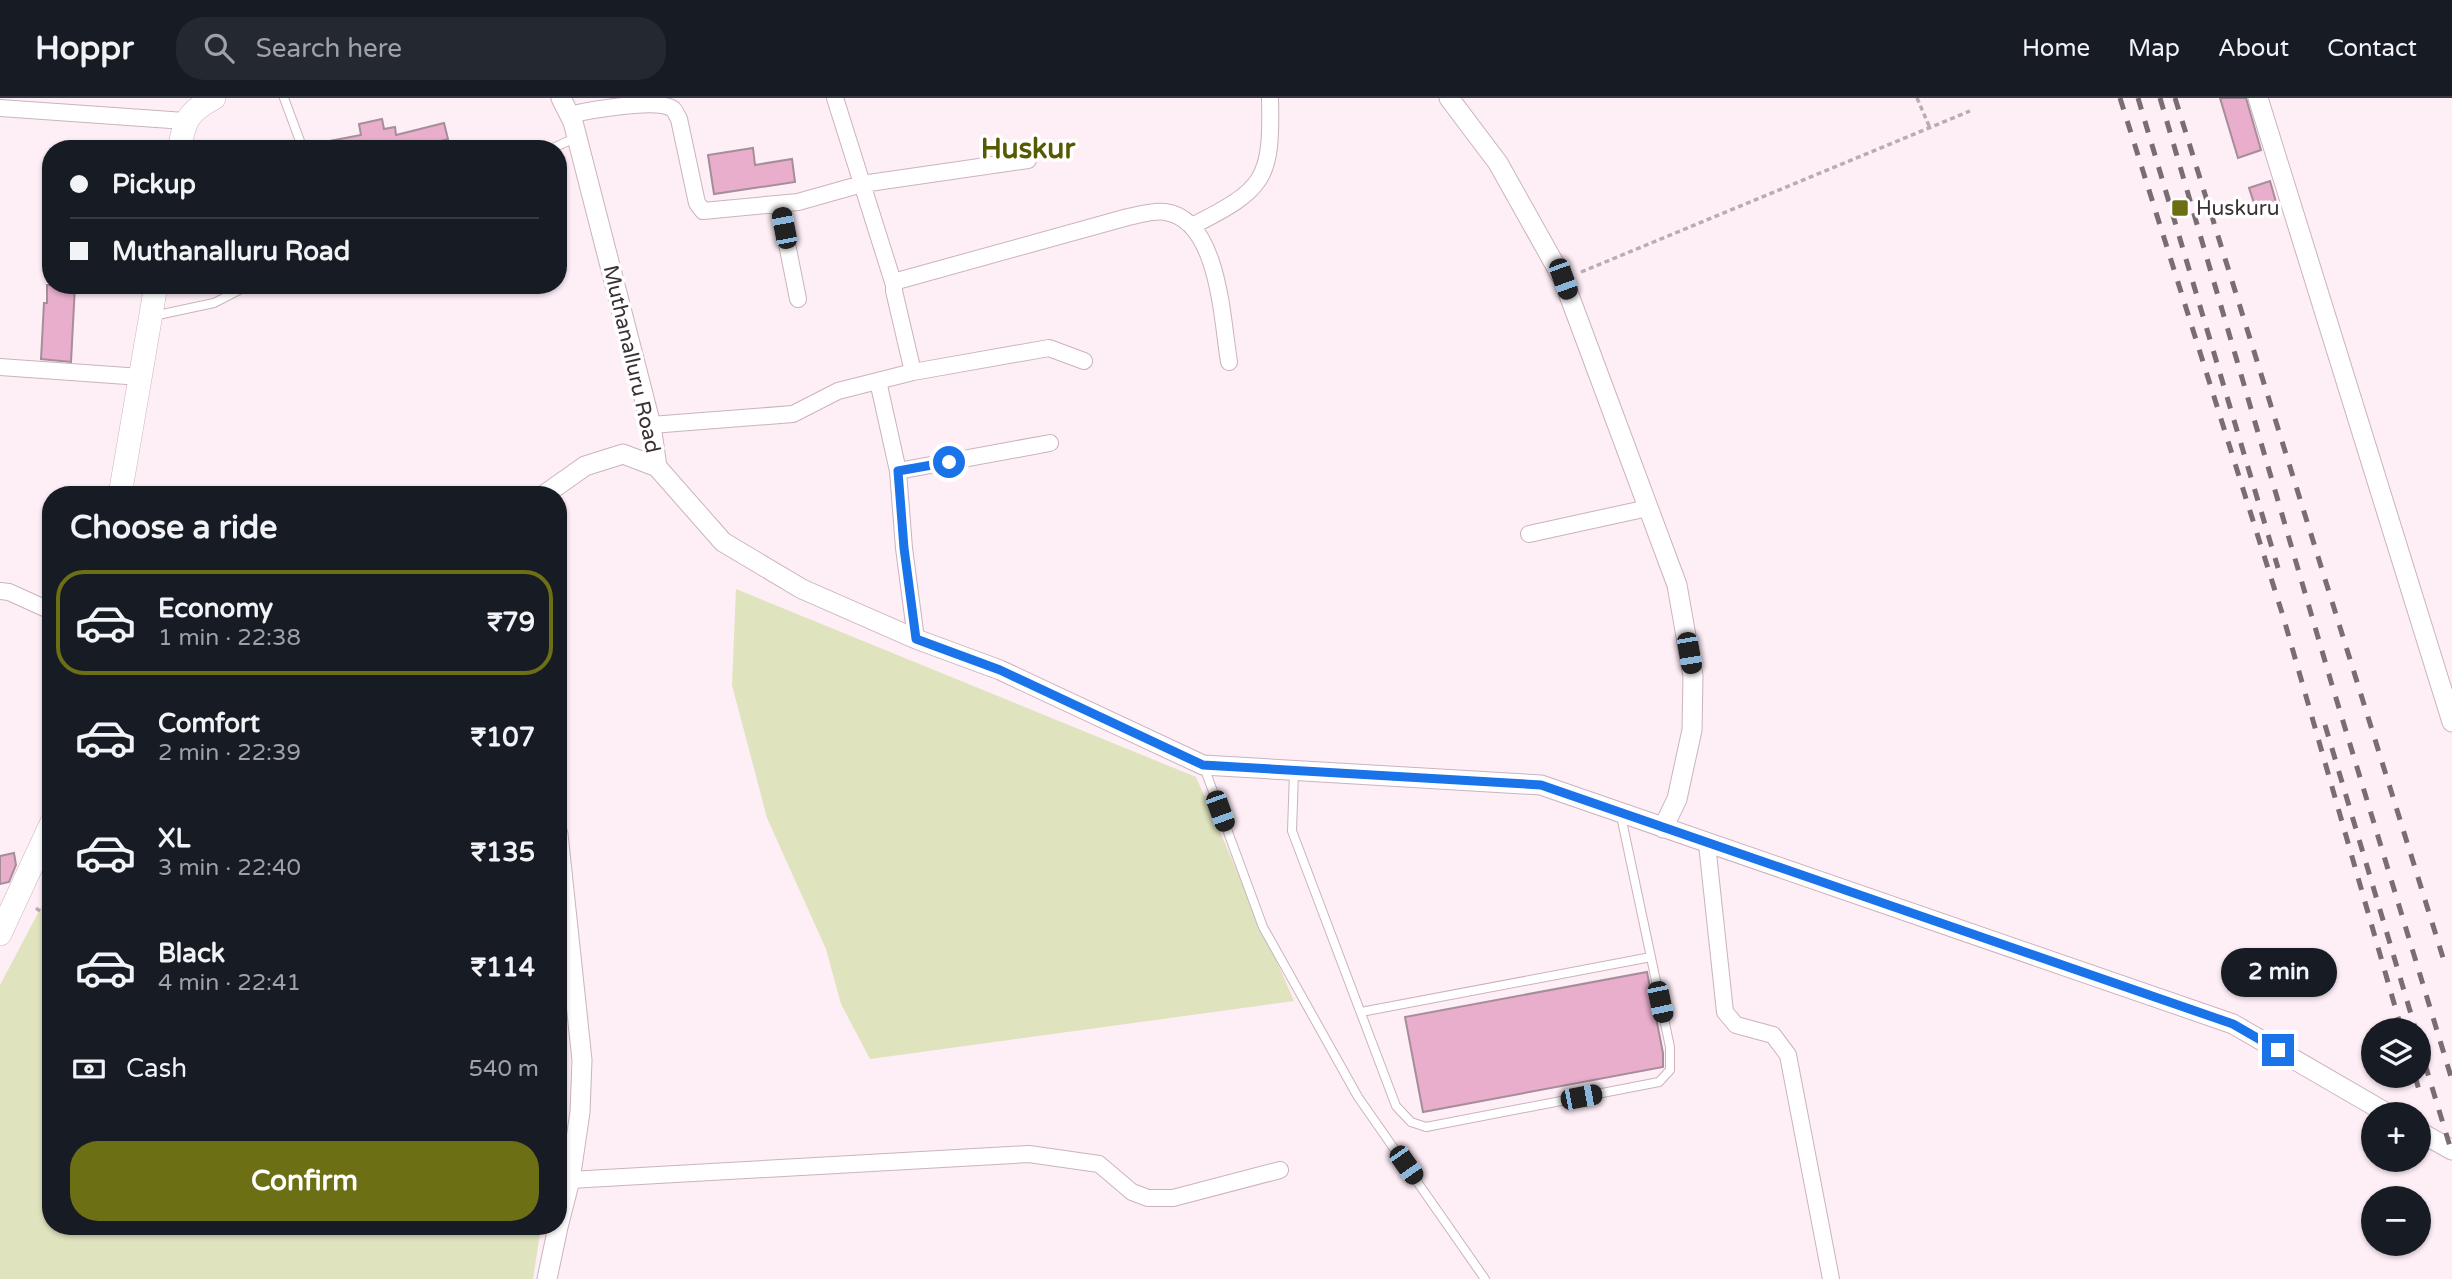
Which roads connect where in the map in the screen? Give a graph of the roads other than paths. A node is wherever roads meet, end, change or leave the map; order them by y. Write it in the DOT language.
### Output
graph roads {
  1 [pos="214,98"];
  2 [pos="284,98"];
  3 [pos="835,98"];
  4 [pos="1270,98"];
  5 [pos="1449,98"];
  6 [pos="2258,98"];
  7 [pos="565,106"];
  8 [pos="0,108"];
  9 [pos="185,121"];
  10 [pos="577,137"];
  11 [pos="181,140"];
  12 [pos="300,140"];
  13 [pos="567,142"];
  14 [pos="1028,160"];
  15 [pos="862,184"];
  16 [pos="779,204"];
  17 [pos="1192,226"];
  18 [pos="894,285"];
  19 [pos="155,294"];
  20 [pos="232,294"];
  21 [pos="798,299"];
  22 [pos="151,316"];
  23 [pos="1084,361"];
  24 [pos="1229,362"];
  25 [pos="0,367"];
  26 [pos="913,372"];
  27 [pos="141,377"];
  28 [pos="878,381"];
  29 [pos="651,425"];
  30 [pos="1051,443"];
  31 [pos="657,467"];
  32 [pos="898,471"];
  33 [pos="122,486"];
  34 [pos="557,486"];
  35 [pos="1648,508"];
  36 [pos="1529,534"];
  37 [pos="0,591"];
  38 [pos="42,607"];
  39 [pos="916,639"];
  40 [pos="2452,722"];
  41 [pos="1203,765"];
  42 [pos="1294,770"];
  43 [pos="1620,813"];
  44 [pos="1662,828"];
  45 [pos="42,841"];
  46 [pos="1707,844"];
  47 [pos="8,904"];
  48 [pos="567,919"];
  49 [pos="0,934"];
  50 [pos="1651,957"];
  51 [pos="1361,1012"];
  52 [pos="2368,1102"];
  53 [pos="2431,1138"];
  54 [pos="2452,1150"];
  55 [pos="1280,1170"];
  56 [pos="570,1180"];
  57 [pos="567,1192"];
  58 [pos="556,1235"];
  59 [pos="547,1279"];
  60 [pos="1485,1279"];
  61 [pos="1831,1279"];
  1 -- 9 [label="main road"];
  2 -- 12 [label="lane"];
  3 -- 15 [label="street"];
  4 -- 17 [label="street"];
  5 -- 35 [label="street"];
  6 -- 40 [label="street"];
  7 -- 10 [label="street, Muthanalluru Road"];
  7 -- 16 [label="street"];
  8 -- 9 [label="street"];
  9 -- 11 [label="main road"];
  10 -- 13 [label="lane"];
  10 -- 29 [label="street, Muthanalluru Road"];
  14 -- 15 [label="street"];
  15 -- 16 [label="street"];
  15 -- 18 [label="street"];
  16 -- 21 [label="street"];
  17 -- 18 [label="street"];
  17 -- 24 [label="street"];
  18 -- 26 [label="street"];
  19 -- 22 [label="main road"];
  20 -- 22 [label="lane"];
  22 -- 27 [label="main road"];
  23 -- 26 [label="street"];
  25 -- 27 [label="street"];
  26 -- 28 [label="street"];
  27 -- 33 [label="main road"];
  28 -- 29 [label="street"];
  28 -- 32 [label="street"];
  29 -- 31 [label="street, Muthanalluru Road"];
  30 -- 32 [label="street"];
  31 -- 34 [label="street"];
  31 -- 39 [label="street, Muthanalluru Road"];
  32 -- 39 [label="street"];
  35 -- 36 [label="street"];
  35 -- 44 [label="street"];
  37 -- 38 [label="street"];
  39 -- 41 [label="street, Muthanalluru Road"];
  41 -- 42 [label="street, Muthanalluru Road"];
  41 -- 60 [label="lane"];
  42 -- 43 [label="street, Muthanalluru Road"];
  42 -- 51 [label="lane"];
  43 -- 44 [label="street, Muthanalluru Road"];
  43 -- 50 [label="lane"];
  44 -- 46 [label="street, Muthanalluru Road"];
  45 -- 47 [label="main road"];
  46 -- 52 [label="street, Muthanalluru Road"];
  46 -- 61 [label="street"];
  47 -- 49 [label="main road"];
  48 -- 56 [label="street"];
  50 -- 51 [label="lane"];
  50 -- 51 [label="lane"];
  53 -- 54 [label="street"];
  55 -- 56 [label="street"];
  56 -- 57 [label="street"];
  58 -- 59 [label="street"];
}
